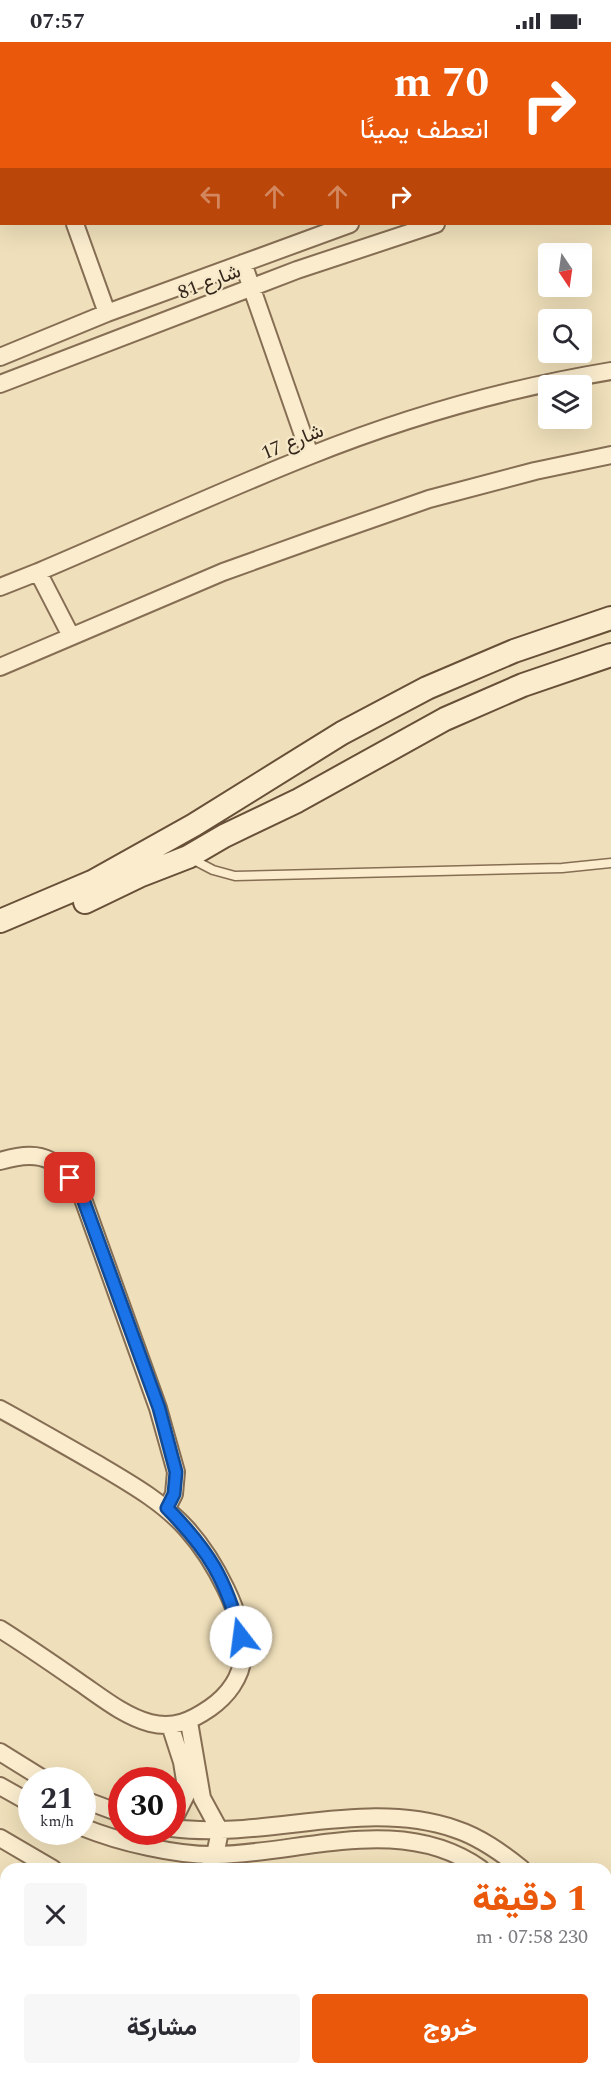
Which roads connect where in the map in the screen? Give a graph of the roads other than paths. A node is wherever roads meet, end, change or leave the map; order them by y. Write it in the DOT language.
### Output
graph roads {
  1 [pos="75,225"];
  2 [pos="347,225"];
  3 [pos="433,225"];
  4 [pos="243,264"];
  5 [pos="253,287"];
  6 [pos="107,313"];
  7 [pos="0,357"];
  8 [pos="611,370"];
  9 [pos="0,384"];
  10 [pos="310,455"];
  11 [pos="611,455"];
  12 [pos="38,572"];
  13 [pos="0,587"];
  14 [pos="611,618"];
  15 [pos="71,636"];
  16 [pos="611,655"];
  17 [pos="0,667"];
  18 [pos="188,857"];
  19 [pos="611,863"];
  20 [pos="0,921"];
  21 [pos="0,937"];
  22 [pos="0,1161"];
  23 [pos="0,1409"];
  24 [pos="167,1508"];
  25 [pos="0,1629"];
  26 [pos="189,1722"];
  27 [pos="170,1725"];
  28 [pos="0,1752"];
  29 [pos="24,1767"];
  30 [pos="183,1767"];
  31 [pos="0,1786"];
  32 [pos="18,1796"];
  33 [pos="96,1831"];
  34 [pos="186,1831"];
  35 [pos="220,1831"];
  36 [pos="0,1838"];
  37 [pos="175,1845"];
  38 [pos="176,1852"];
  39 [pos="212,1862"];
  40 [pos="43,1863"];
  41 [pos="184,1863"];
  42 [pos="472,1863"];
  43 [pos="514,1863"];
  1 -- 6 [label="street"];
  2 -- 4 [label="street, شارع 81"];
  3 -- 5 [label="street, شارع 81"];
  4 -- 5 [label="street"];
  4 -- 6 [label="street, شارع 81"];
  5 -- 9 [label="street, شارع 81"];
  5 -- 10 [label="street"];
  6 -- 7 [label="street, شارع 81"];
  8 -- 10 [label="street, شارع 17"];
  10 -- 12 [label="street, شارع 17"];
  11 -- 15 [label="street"];
  12 -- 13 [label="street, شارع 17"];
  12 -- 15 [label="street"];
  14 -- 20 [label="main road"];
  15 -- 17 [label="street"];
  16 -- 18 [label="main road"];
  18 -- 19 [label="lane"];
  18 -- 21 [label="main road"];
  22 -- 24 [label="street"];
  23 -- 24 [label="street"];
  24 -- 26 [label="street"];
  25 -- 27 [label="street"];
  26 -- 27 [label="street"];
  26 -- 35 [label="street"];
  27 -- 30 [label="street"];
  28 -- 29 [label="street"];
  31 -- 32 [label="street"];
  33 -- 38 [label="street"];
  34 -- 35 [label="street"];
  35 -- 39 [label="street"];
  35 -- 43 [label="street"];
  36 -- 40 [label="street"];
  37 -- 38 [label="street"];
  38 -- 39 [label="street"];
  38 -- 41 [label="street"];
  39 -- 42 [label="street"];
}
